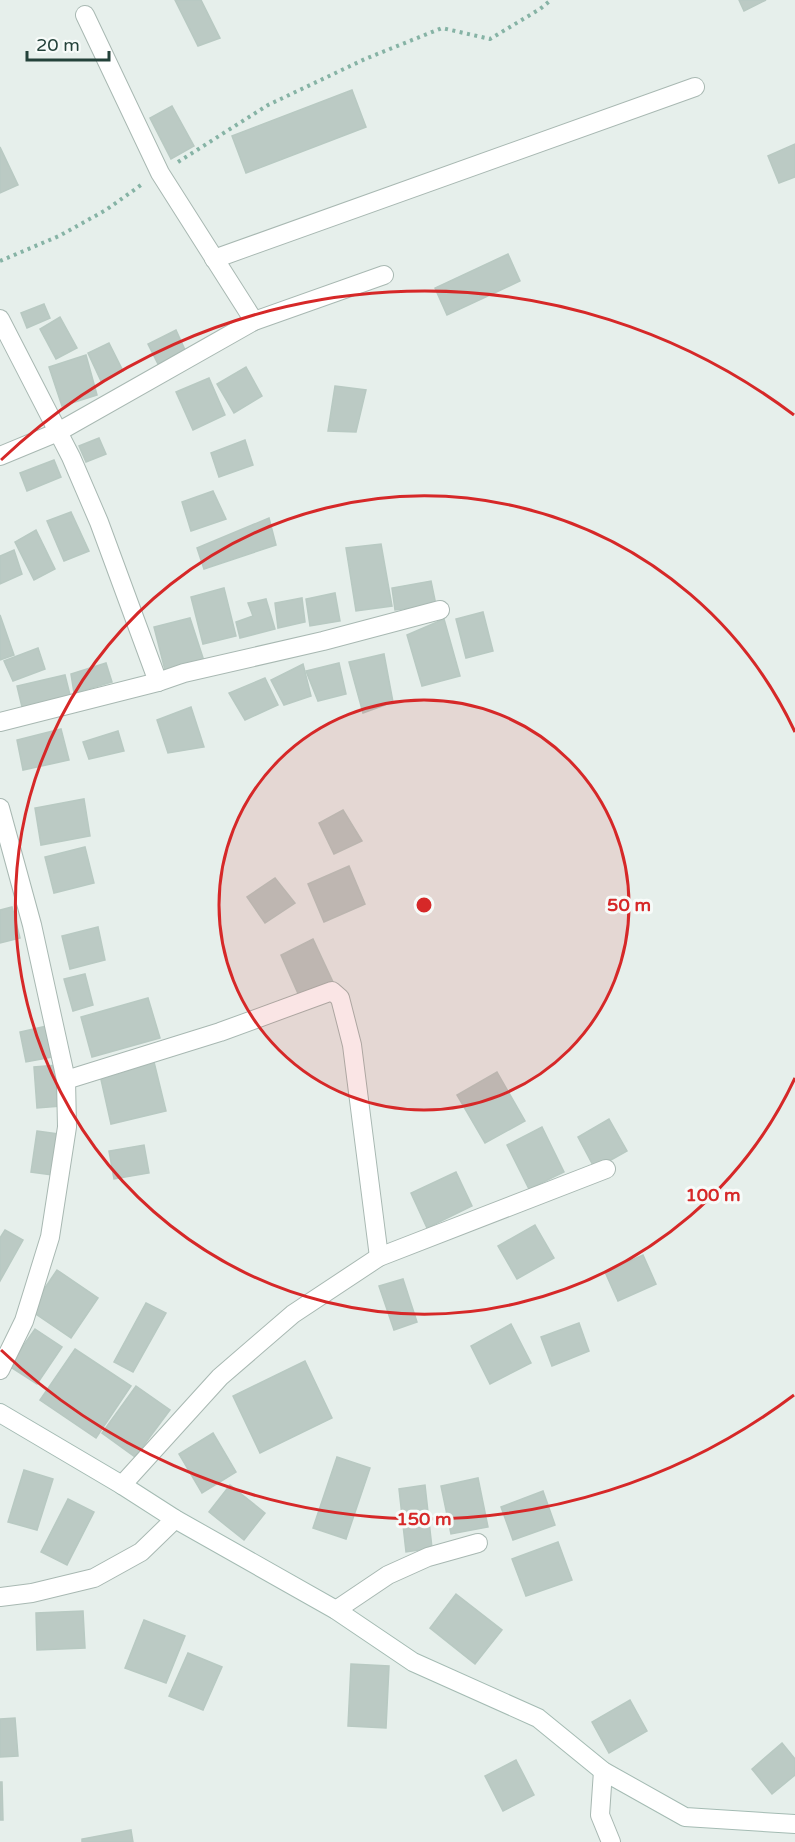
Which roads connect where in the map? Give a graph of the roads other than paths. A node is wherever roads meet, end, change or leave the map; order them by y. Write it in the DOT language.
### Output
graph roads {
  1 [pos="85,15"];
  2 [pos="695,87"];
  3 [pos="214,259"];
  4 [pos="384,274"];
  5 [pos="0,319"];
  6 [pos="254,321"];
  7 [pos="58,432"];
  8 [pos="0,456"];
  9 [pos="440,610"];
  10 [pos="158,682"];
  11 [pos="0,722"];
  12 [pos="0,808"];
  13 [pos="66,1080"];
  14 [pos="606,1169"];
  15 [pos="380,1257"];
  16 [pos="0,1370"];
  17 [pos="0,1413"];
  18 [pos="122,1485"];
  19 [pos="175,1519"];
  20 [pos="478,1543"];
  21 [pos="0,1597"];
  22 [pos="336,1610"];
  23 [pos="603,1771"];
  24 [pos="795,1824"];
  25 [pos="611,1842"];
  1 -- 3 [label="street"];
  2 -- 3 [label="street"];
  3 -- 6 [label="street"];
  4 -- 6 [label="street"];
  5 -- 7 [label="street"];
  6 -- 7 [label="street"];
  7 -- 8 [label="street"];
  7 -- 10 [label="street"];
  9 -- 10 [label="street"];
  10 -- 11 [label="street"];
  12 -- 13 [label="street"];
  13 -- 15 [label="street"];
  13 -- 16 [label="street"];
  14 -- 15 [label="street"];
  15 -- 18 [label="street"];
  17 -- 18 [label="street"];
  18 -- 19 [label="street"];
  19 -- 21 [label="street"];
  19 -- 22 [label="street"];
  20 -- 22 [label="street"];
  22 -- 23 [label="street"];
  23 -- 24 [label="street"];
  23 -- 25 [label="street"];
}
